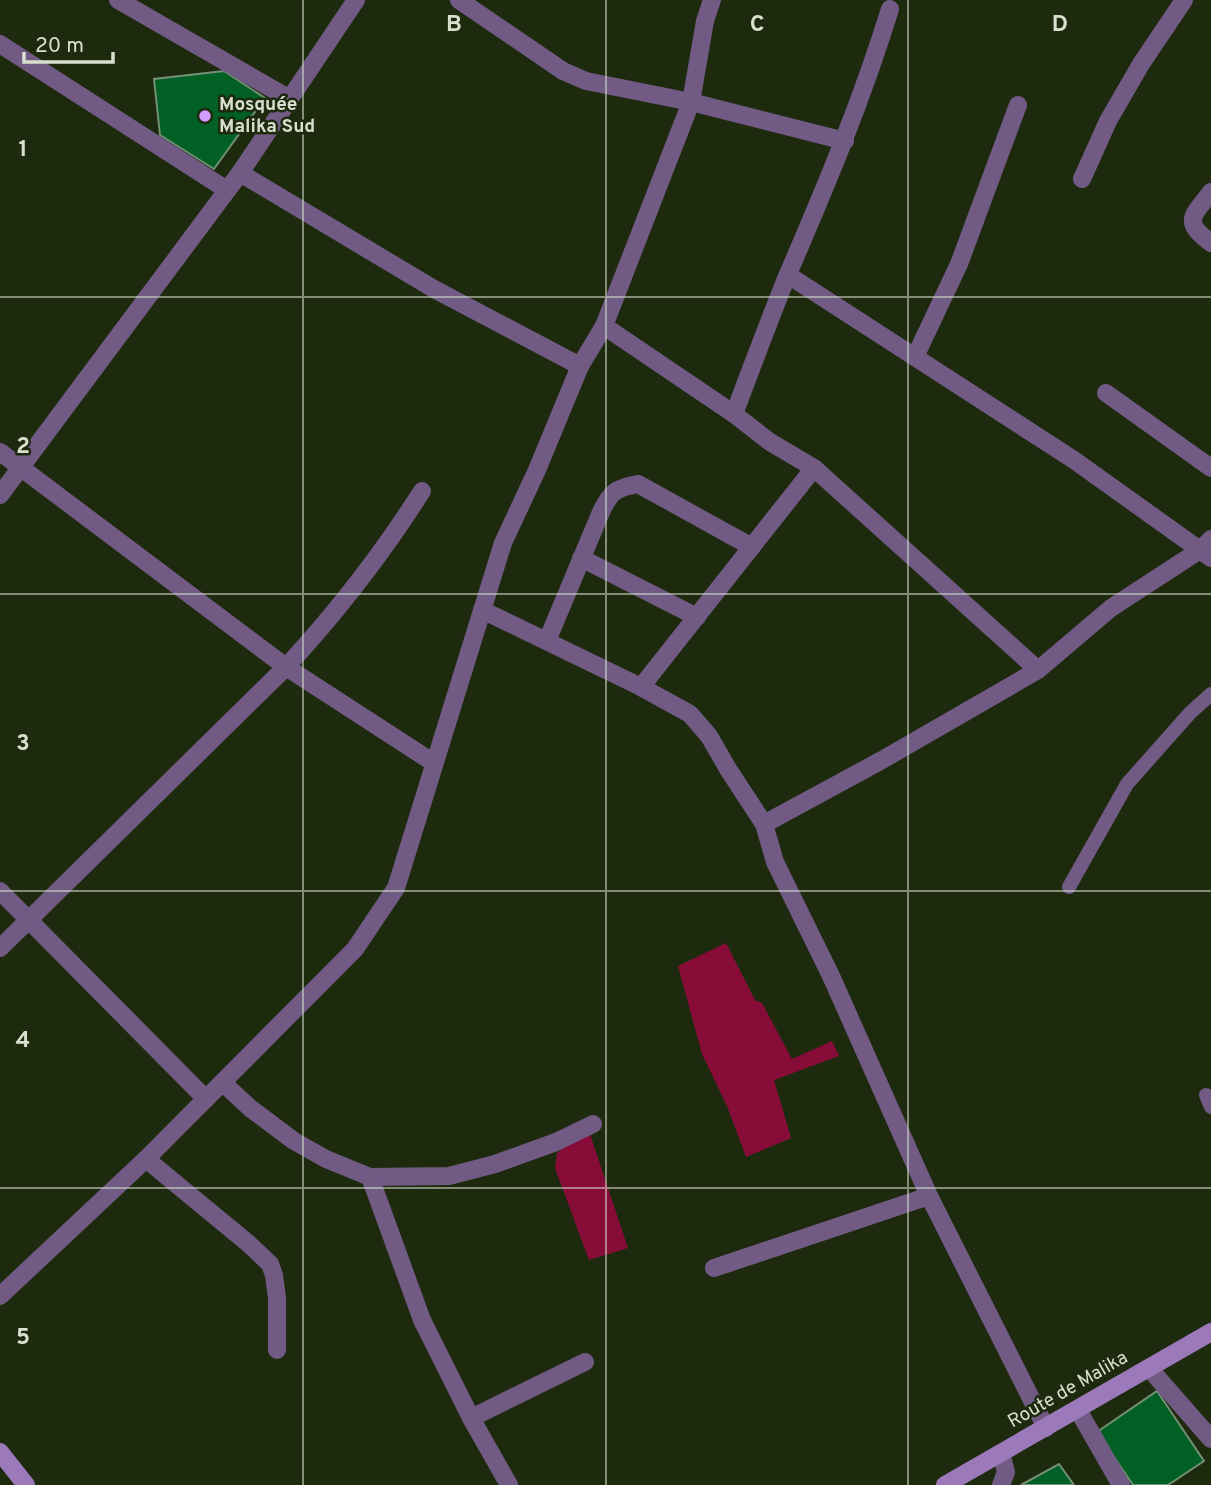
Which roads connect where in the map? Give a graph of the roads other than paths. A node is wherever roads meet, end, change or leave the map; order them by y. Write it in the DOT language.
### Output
graph roads {
  1 [pos="118,0"];
  2 [pos="356,0"];
  3 [pos="459,0"];
  4 [pos="712,0"];
  5 [pos="1184,0"];
  6 [pos="890,9"];
  7 [pos="0,44"];
  8 [pos="290,99"];
  9 [pos="691,102"];
  10 [pos="1018,105"];
  11 [pos="845,141"];
  12 [pos="240,173"];
  13 [pos="1082,179"];
  14 [pos="227,190"];
  15 [pos="1211,192"];
  16 [pos="1211,243"];
  17 [pos="788,275"];
  18 [pos="604,327"];
  19 [pos="915,357"];
  20 [pos="580,366"];
  21 [pos="1106,393"];
  22 [pos="734,414"];
  23 [pos="0,452"];
  24 [pos="814,467"];
  25 [pos="22,468"];
  26 [pos="1211,468"];
  27 [pos="422,491"];
  28 [pos="0,495"];
  29 [pos="752,547"];
  30 [pos="1207,549"];
  31 [pos="581,558"];
  32 [pos="482,610"];
  33 [pos="697,617"];
  34 [pos="547,641"];
  35 [pos="286,667"];
  36 [pos="1038,670"];
  37 [pos="641,687"];
  38 [pos="1211,694"];
  39 [pos="434,763"];
  40 [pos="764,824"];
  41 [pos="1069,887"];
  42 [pos="0,891"];
  43 [pos="28,919"];
  44 [pos="0,948"];
  45 [pos="223,1083"];
  46 [pos="206,1099"];
  47 [pos="593,1124"];
  48 [pos="146,1159"];
  49 [pos="370,1177"];
  50 [pos="929,1196"];
  51 [pos="714,1268"];
  52 [pos="0,1296"];
  53 [pos="1211,1332"];
  54 [pos="277,1350"];
  55 [pos="585,1362"];
  56 [pos="1149,1368"];
  57 [pos="1078,1410"];
  58 [pos="471,1418"];
  59 [pos="1046,1428"];
  60 [pos="1211,1439"];
  61 [pos="0,1452"];
  62 [pos="1001,1453"];
  63 [pos="26,1485"];
  64 [pos="509,1485"];
  65 [pos="946,1485"];
  66 [pos="1001,1485"];
  67 [pos="1121,1485"];
  1 -- 8 [label="street"];
  2 -- 8 [label="street"];
  3 -- 9 [label="street"];
  4 -- 9 [label="street"];
  5 -- 13 [label="street"];
  6 -- 11 [label="street"];
  7 -- 14 [label="street"];
  8 -- 12 [label="street"];
  9 -- 11 [label="street"];
  9 -- 18 [label="street"];
  10 -- 19 [label="street"];
  11 -- 17 [label="street"];
  12 -- 14 [label="street"];
  12 -- 20 [label="street"];
  14 -- 25 [label="street"];
  15 -- 16 [label="street"];
  17 -- 19 [label="street"];
  17 -- 22 [label="street"];
  18 -- 20 [label="street"];
  18 -- 22 [label="street"];
  19 -- 30 [label="street"];
  20 -- 32 [label="street"];
  21 -- 26 [label="street"];
  22 -- 24 [label="street"];
  23 -- 25 [label="street"];
  24 -- 29 [label="street"];
  24 -- 36 [label="street"];
  25 -- 28 [label="street"];
  25 -- 35 [label="street"];
  27 -- 35 [label="street"];
  29 -- 31 [label="street"];
  29 -- 33 [label="street"];
  30 -- 36 [label="street"];
  31 -- 33 [label="street"];
  31 -- 34 [label="street"];
  32 -- 34 [label="street"];
  32 -- 39 [label="street"];
  33 -- 37 [label="street"];
  34 -- 37 [label="street"];
  35 -- 39 [label="street"];
  35 -- 43 [label="street"];
  36 -- 40 [label="street"];
  37 -- 40 [label="street"];
  38 -- 41 [label="lane"];
  39 -- 45 [label="street"];
  40 -- 50 [label="street"];
  42 -- 43 [label="street"];
  43 -- 44 [label="street"];
  43 -- 46 [label="street"];
  45 -- 46 [label="street"];
  45 -- 49 [label="street"];
  46 -- 48 [label="street"];
  47 -- 49 [label="street"];
  48 -- 52 [label="street"];
  48 -- 54 [label="street"];
  49 -- 58 [label="street"];
  50 -- 51 [label="street"];
  50 -- 59 [label="street"];
  53 -- 56 [label="main road, Route de Malika"];
  55 -- 58 [label="street"];
  56 -- 57 [label="main road, Route de Malika"];
  56 -- 60 [label="street"];
  57 -- 59 [label="main road, Route de Malika"];
  57 -- 67 [label="street"];
  58 -- 64 [label="street"];
  59 -- 62 [label="main road, Route de Malika"];
  61 -- 63 [label="main road"];
  62 -- 65 [label="main road, Route de Malika"];
  62 -- 66 [label="street"];
}
